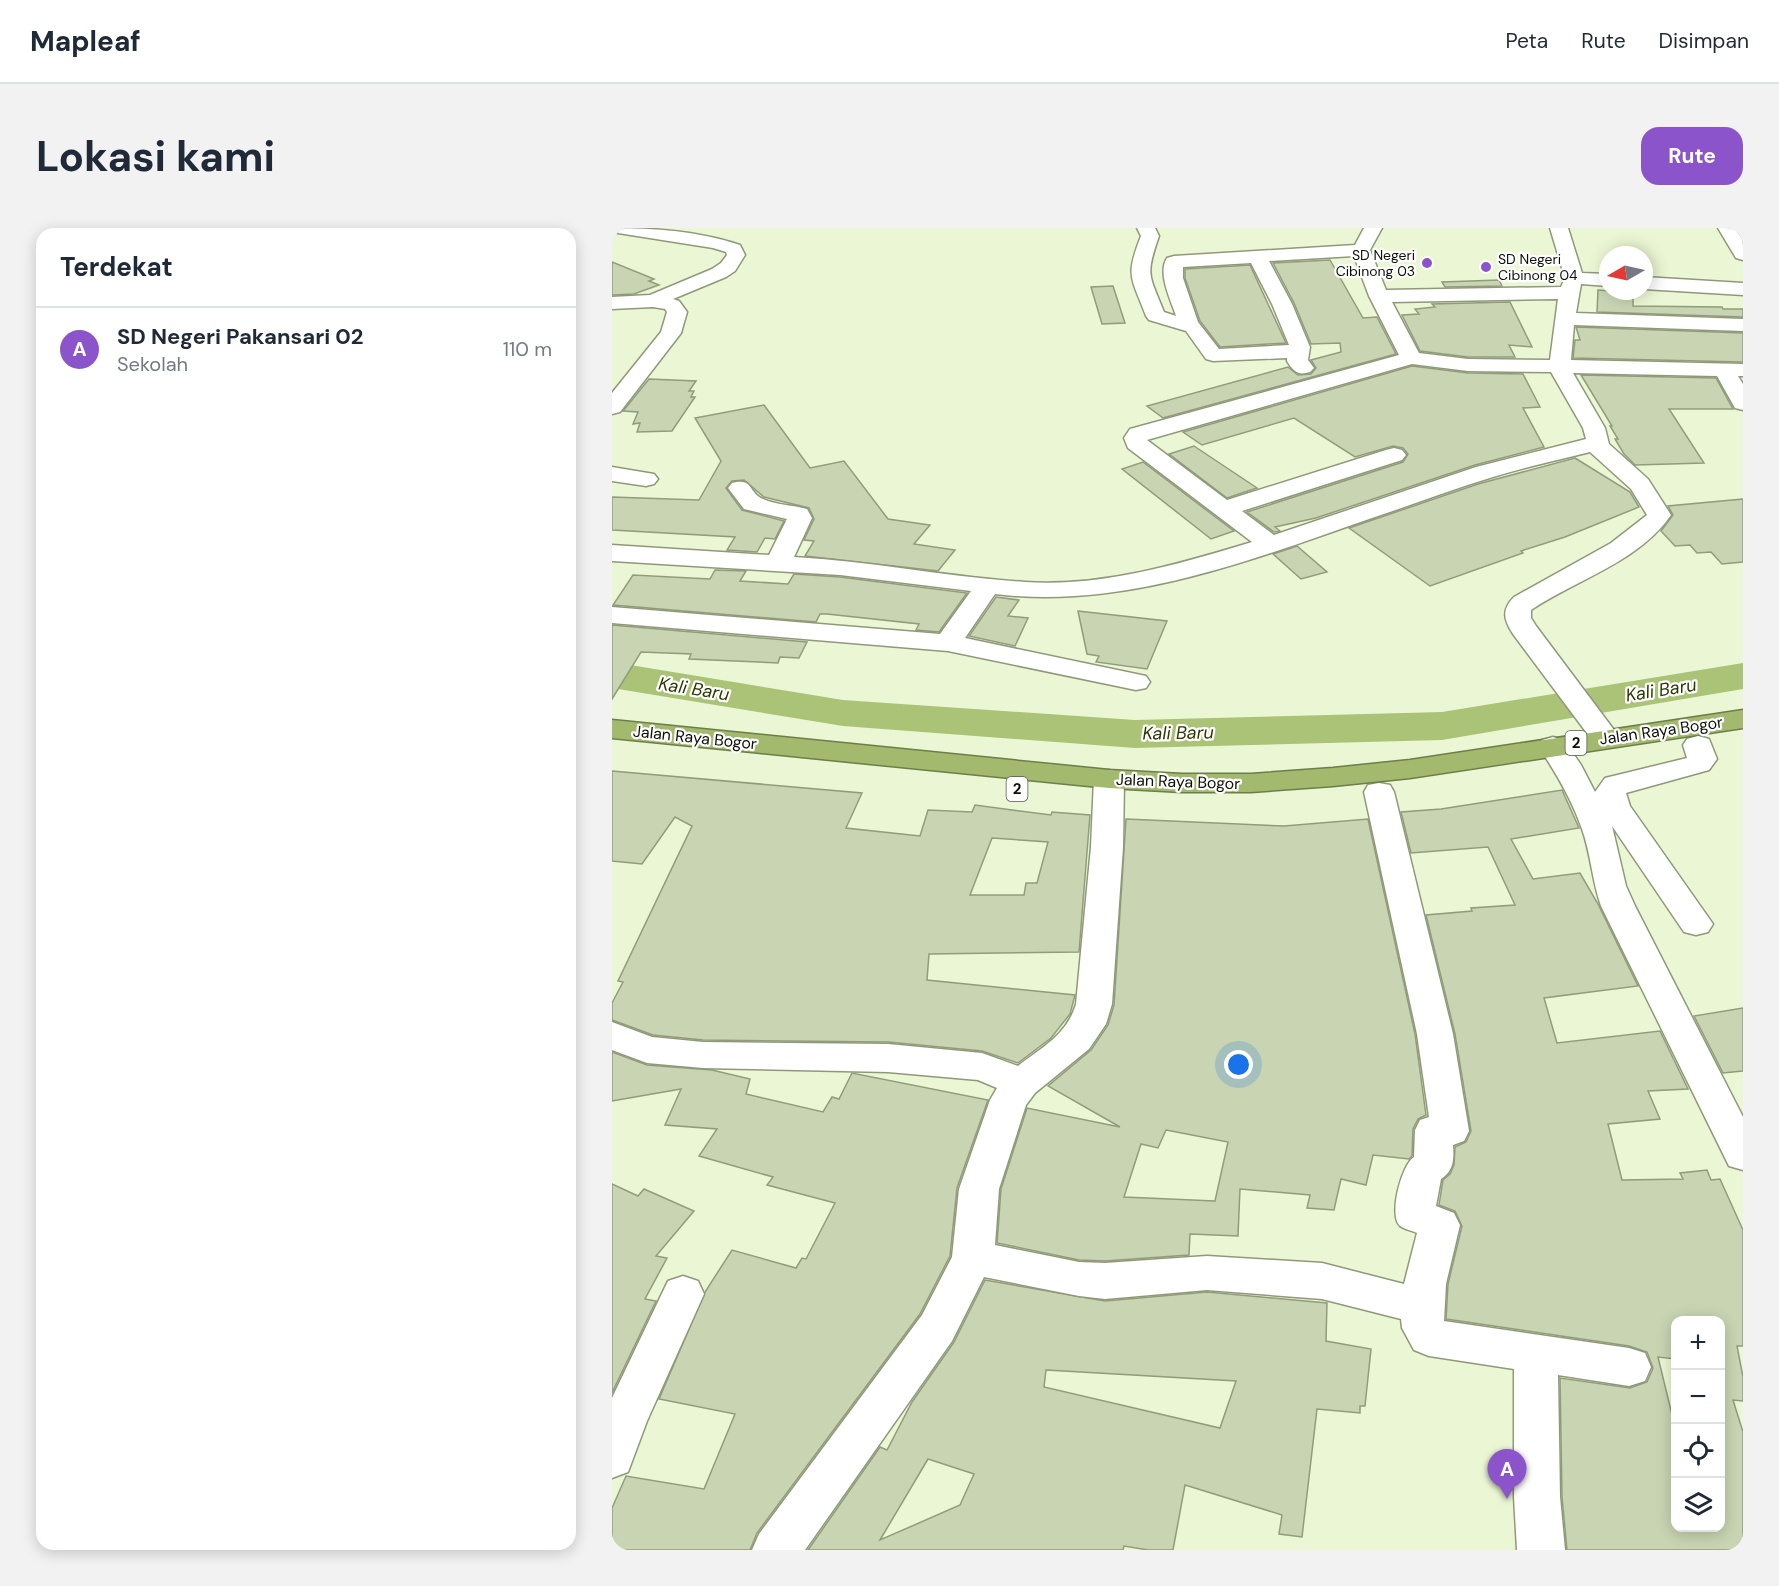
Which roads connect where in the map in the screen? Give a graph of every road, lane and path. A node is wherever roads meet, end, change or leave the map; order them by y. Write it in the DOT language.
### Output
graph roads {
  1 [pos="618,228"];
  2 [pos="1146,228"];
  3 [pos="1373,228"];
  4 [pos="1559,228"];
  5 [pos="1727,228"];
  6 [pos="1361,250"];
  7 [pos="1743,254"];
  8 [pos="1257,256"];
  9 [pos="1599,281"];
  10 [pos="1653,284"];
  11 [pos="1571,286"];
  12 [pos="1743,289"];
  13 [pos="1379,296"];
  14 [pos="653,301"];
  15 [pos="612,303"];
  16 [pos="1564,319"];
  17 [pos="1189,325"];
  18 [pos="1743,325"];
  19 [pos="1298,351"];
  20 [pos="1411,358"];
  21 [pos="1560,366"];
  22 [pos="1734,370"];
  23 [pos="612,378"];
  24 [pos="634,380"];
  25 [pos="1324,384"];
  26 [pos="1743,403"];
  27 [pos="612,407"];
  28 [pos="1594,444"];
  29 [pos="1394,456"];
  30 [pos="612,474"];
  31 [pos="646,479"];
  32 [pos="740,488"];
  33 [pos="1225,508"];
  34 [pos="1271,544"];
  35 [pos="612,552"];
  36 [pos="778,563"];
  37 [pos="987,587"];
  38 [pos="612,615"];
  39 [pos="948,643"];
  40 [pos="1136,682"];
  41 [pos="1743,719"];
  42 [pos="612,729"];
  43 [pos="1743,738"];
  44 [pos="612,750"];
  45 [pos="1602,750"];
  46 [pos="1560,756"];
  47 [pos="1108,788"];
  48 [pos="1379,792"];
  49 [pos="1696,924"];
  50 [pos="612,1035"];
  51 [pos="1022,1083"];
  52 [pos="1743,1155"];
  53 [pos="973,1258"];
  54 [pos="683,1294"];
  55 [pos="1420,1306"];
  56 [pos="1536,1353"];
  57 [pos="1629,1367"];
  58 [pos="612,1457"];
  59 [pos="776,1550"];
  60 [pos="1541,1550"];
  1 -- 14 [label="street"];
  2 -- 17 [label="street"];
  3 -- 6 [label="street"];
  4 -- 11 [label="street"];
  5 -- 7 [label="street"];
  6 -- 8 [label="street"];
  6 -- 13 [label="street"];
  8 -- 17 [label="street"];
  8 -- 19 [label="street"];
  9 -- 11 [label="street"];
  10 -- 12 [label="street"];
  11 -- 13 [label="street"];
  11 -- 16 [label="street"];
  13 -- 20 [label="street"];
  14 -- 15 [label="street"];
  14 -- 24 [label="street"];
  16 -- 18 [label="street"];
  16 -- 21 [label="street"];
  17 -- 19 [label="street"];
  19 -- 25 [label="street"];
  20 -- 21 [label="street"];
  20 -- 25 [label="street"];
  21 -- 22 [label="street"];
  21 -- 28 [label="street"];
  22 -- 26 [label="street"];
  23 -- 24 [label="street"];
  24 -- 27 [label="street"];
  25 -- 33 [label="street"];
  28 -- 34 [label="street"];
  28 -- 45 [label="street"];
  29 -- 33 [label="street"];
  30 -- 31 [label="street"];
  32 -- 36 [label="street"];
  33 -- 34 [label="street"];
  34 -- 37 [label="street"];
  35 -- 36 [label="street"];
  36 -- 37 [label="street"];
  37 -- 39 [label="street"];
  38 -- 39 [label="street"];
  39 -- 40 [label="street"];
  41 -- 45 [label="highway, Jalan Raya Bogor / 2"];
  42 -- 47 [label="highway, Jalan Raya Bogor / 2"];
  43 -- 45 [label="highway, Jalan Raya Bogor / 2"];
  44 -- 47 [label="highway, Jalan Raya Bogor / 2"];
  45 -- 46 [label="highway, Jalan Raya Bogor / 2"];
  45 -- 49 [label="street"];
  46 -- 47 [label="highway, Jalan Raya Bogor / 2"];
  46 -- 48 [label="highway, Jalan Raya Bogor / 2"];
  46 -- 52 [label="street"];
  47 -- 48 [label="highway, Jalan Raya Bogor / 2"];
  47 -- 51 [label="street"];
  48 -- 55 [label="street"];
  50 -- 51 [label="street"];
  51 -- 53 [label="street"];
  53 -- 55 [label="street"];
  53 -- 59 [label="street"];
  54 -- 58 [label="street"];
  55 -- 56 [label="street"];
  56 -- 57 [label="street"];
  56 -- 60 [label="street"];
}
